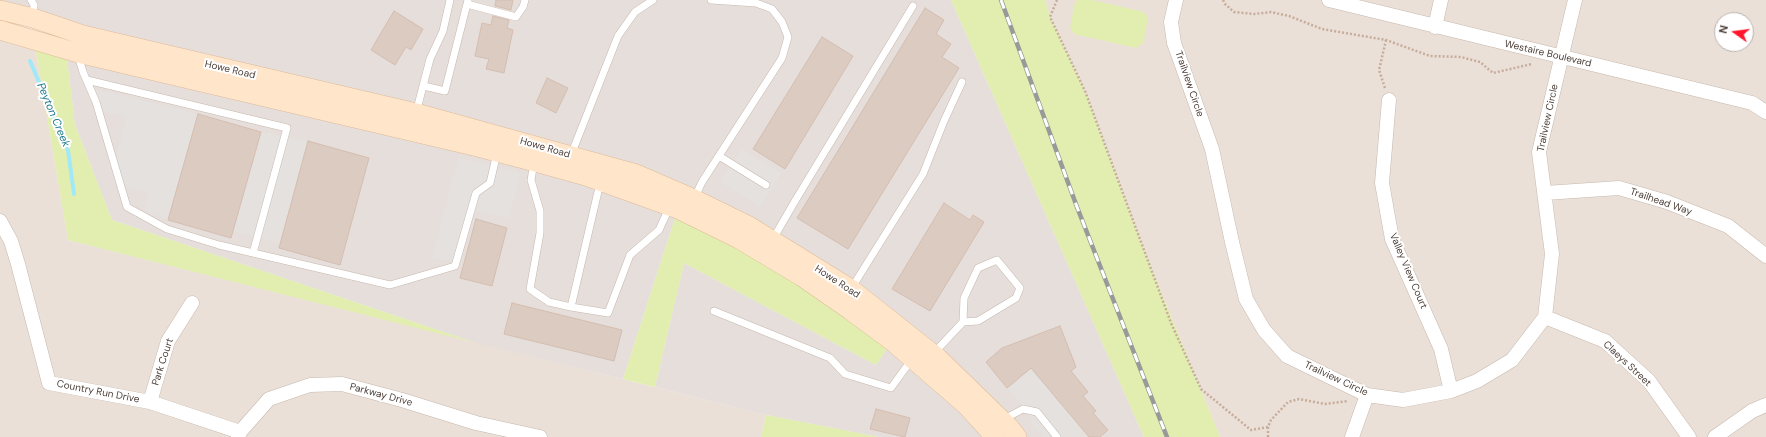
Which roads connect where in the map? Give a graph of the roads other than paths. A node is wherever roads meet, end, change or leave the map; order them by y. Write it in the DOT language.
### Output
graph roads {
  1 [pos="450,0"];
  2 [pos="525,0"];
  3 [pos="653,0"];
  4 [pos="712,0"];
  5 [pos="1176,0"];
  6 [pos="1329,0"];
  7 [pos="1441,0"];
  8 [pos="1575,0"];
  9 [pos="467,2"];
  10 [pos="34,6"];
  11 [pos="913,6"];
  12 [pos="0,10"];
  13 [pos="1434,27"];
  14 [pos="0,30"];
  15 [pos="78,53"];
  16 [pos="1562,57"];
  17 [pos="87,80"];
  18 [pos="962,82"];
  19 [pos="424,86"];
  20 [pos="1389,100"];
  21 [pos="1766,112"];
  22 [pos="416,113"];
  23 [pos="497,152"];
  24 [pos="571,156"];
  25 [pos="719,156"];
  26 [pos="534,162"];
  27 [pos="601,181"];
  28 [pos="766,185"];
  29 [pos="1544,193"];
  30 [pos="694,199"];
  31 [pos="670,206"];
  32 [pos="2,228"];
  33 [pos="773,240"];
  34 [pos="254,253"];
  35 [pos="1766,256"];
  36 [pos="851,289"];
  37 [pos="192,303"];
  38 [pos="571,307"];
  39 [pos="714,311"];
  40 [pos="1545,317"];
  41 [pos="963,322"];
  42 [pos="933,354"];
  43 [pos="912,359"];
  44 [pos="1451,391"];
  45 [pos="1367,395"];
  46 [pos="150,402"];
  47 [pos="1766,405"];
  48 [pos="999,429"];
  49 [pos="239,434"];
  50 [pos="540,437"];
  51 [pos="1017,437"];
  52 [pos="1057,437"];
  53 [pos="1352,437"];
  54 [pos="1689,437"];
  55 [pos="1715,437"];
  1 -- 19 [label="lane"];
  2 -- 9 [label="lane"];
  3 -- 24 [label="lane"];
  4 -- 25 [label="lane"];
  5 -- 45 [label="street, Trailview Circle"];
  6 -- 13 [label="street, Westaire Boulevard"];
  7 -- 13 [label="street"];
  8 -- 16 [label="street, Trailview Circle"];
  9 -- 19 [label="lane"];
  10 -- 12 [label="street, Howe Road"];
  10 -- 22 [label="street, Howe Road"];
  11 -- 33 [label="lane"];
  13 -- 16 [label="street, Westaire Boulevard"];
  14 -- 15 [label="street, Howe Road"];
  15 -- 17 [label="lane"];
  15 -- 23 [label="street, Howe Road"];
  16 -- 21 [label="street, Westaire Boulevard"];
  16 -- 29 [label="street, Trailview Circle"];
  17 -- 34 [label="lane"];
  17 -- 34 [label="lane"];
  18 -- 36 [label="lane"];
  19 -- 22 [label="lane"];
  20 -- 44 [label="street, Valley View Court"];
  22 -- 24 [label="street, Howe Road"];
  23 -- 26 [label="street, Howe Road"];
  23 -- 34 [label="lane"];
  24 -- 30 [label="street, Howe Road"];
  25 -- 28 [label="lane"];
  25 -- 30 [label="lane"];
  26 -- 27 [label="street, Howe Road"];
  26 -- 38 [label="lane"];
  27 -- 31 [label="street, Howe Road"];
  27 -- 38 [label="lane"];
  29 -- 35 [label="street, Trailhead Way"];
  29 -- 40 [label="street, Trailview Circle"];
  30 -- 33 [label="street, Howe Road"];
  31 -- 38 [label="lane"];
  31 -- 43 [label="street, Howe Road"];
  32 -- 46 [label="street, Country Run Drive"];
  33 -- 36 [label="street, Howe Road"];
  36 -- 42 [label="street, Howe Road"];
  37 -- 46 [label="street, Park Court"];
  39 -- 43 [label="lane"];
  40 -- 44 [label="street, Trailview Circle"];
  40 -- 54 [label="street, Claeys Street"];
  41 -- 41 [label="lane"];
  41 -- 42 [label="lane"];
  42 -- 48 [label="street, Howe Road"];
  43 -- 48 [label="street, Howe Road"];
  44 -- 45 [label="street, Trailview Circle"];
  45 -- 53 [label="street"];
  46 -- 49 [label="street, Country Run Drive"];
  47 -- 55 [label="street"];
  48 -- 51 [label="street, Howe Road"];
  48 -- 52 [label="lane"];
  49 -- 50 [label="street, Parkway Drive"];
}
